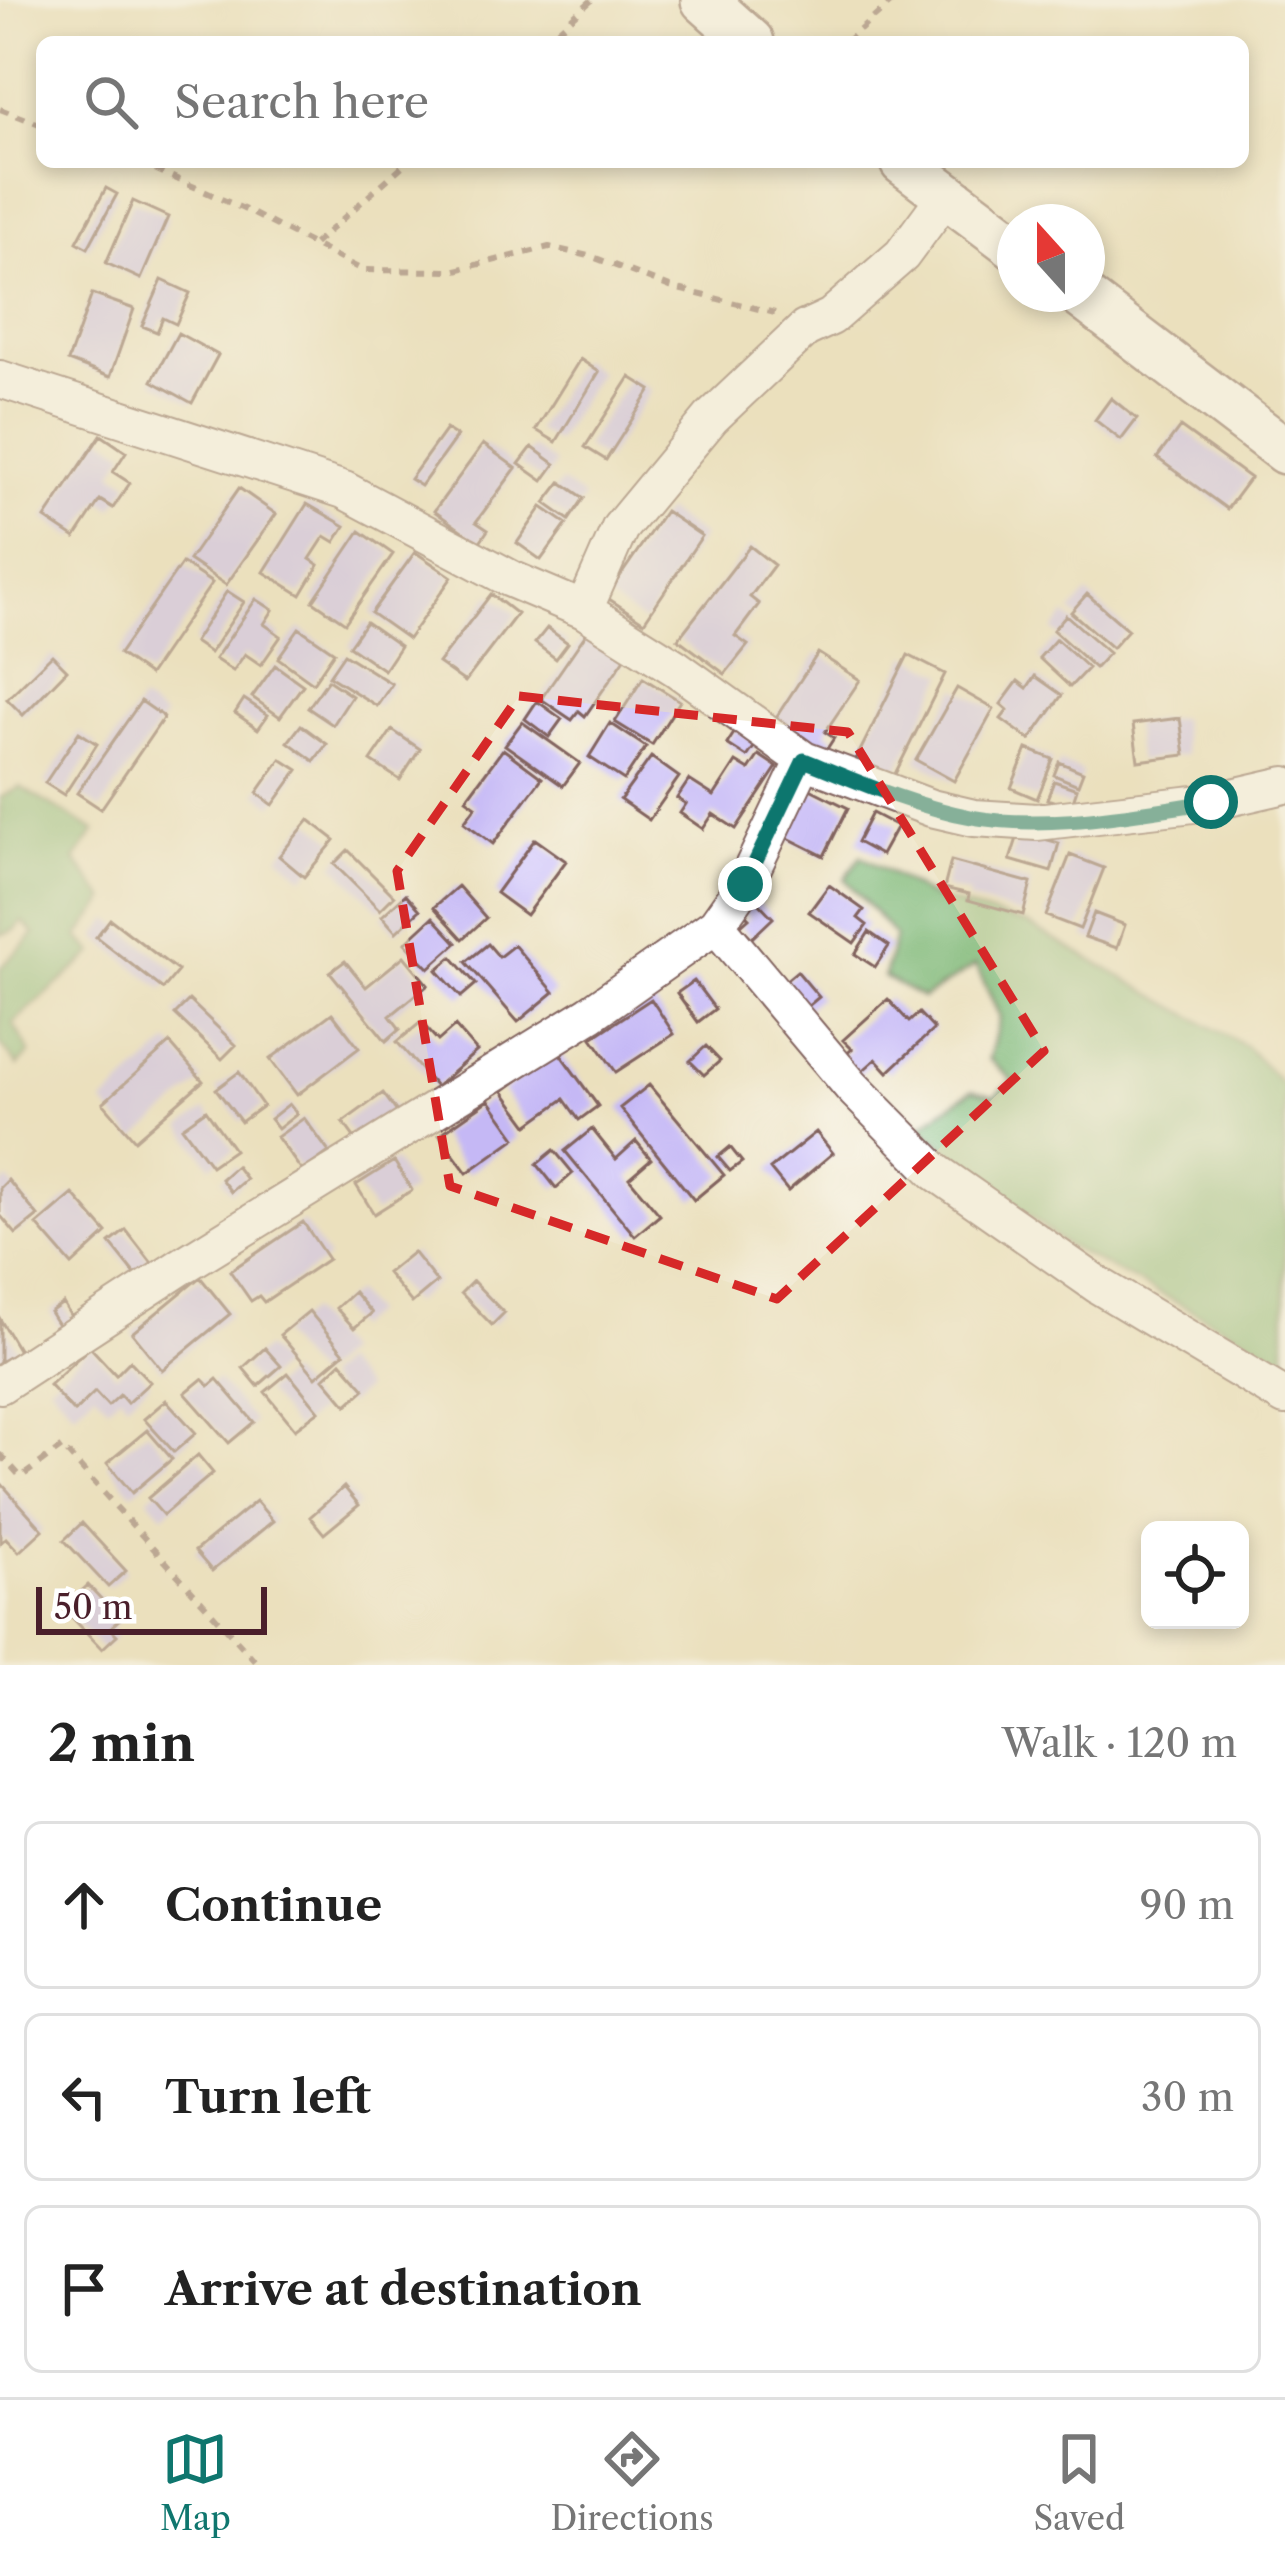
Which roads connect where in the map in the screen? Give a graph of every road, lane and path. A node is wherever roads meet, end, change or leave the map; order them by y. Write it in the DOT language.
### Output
graph roads {
  1 [pos="592,0"];
  2 [pos="704,0"];
  3 [pos="894,0"];
  4 [pos="551,36"];
  5 [pos="744,36"];
  6 [pos="853,36"];
  7 [pos="0,109"];
  8 [pos="36,123"];
  9 [pos="152,168"];
  10 [pos="400,168"];
  11 [pos="911,168"];
  12 [pos="946,194"];
  13 [pos="997,232"];
  14 [pos="314,244"];
  15 [pos="1102,312"];
  16 [pos="805,329"];
  17 [pos="0,379"];
  18 [pos="1285,451"];
  19 [pos="584,610"];
  20 [pos="804,760"];
  21 [pos="1285,785"];
  22 [pos="716,925"];
  23 [pos="0,1385"];
  24 [pos="1285,1397"];
  25 [pos="0,1454"];
  26 [pos="260,1665"];
  1 -- 4 [label="path"];
  2 -- 5 [label="street"];
  3 -- 6 [label="path"];
  7 -- 8 [label="path"];
  9 -- 14 [label="path"];
  10 -- 14 [label="path"];
  11 -- 12 [label="street"];
  12 -- 13 [label="street"];
  12 -- 16 [label="street"];
  14 -- 16 [label="path"];
  15 -- 18 [label="street"];
  16 -- 19 [label="street"];
  17 -- 19 [label="street"];
  19 -- 20 [label="street"];
  20 -- 21 [label="street"];
  20 -- 22 [label="street"];
  22 -- 23 [label="street"];
  22 -- 24 [label="street"];
  25 -- 26 [label="path"];
}
